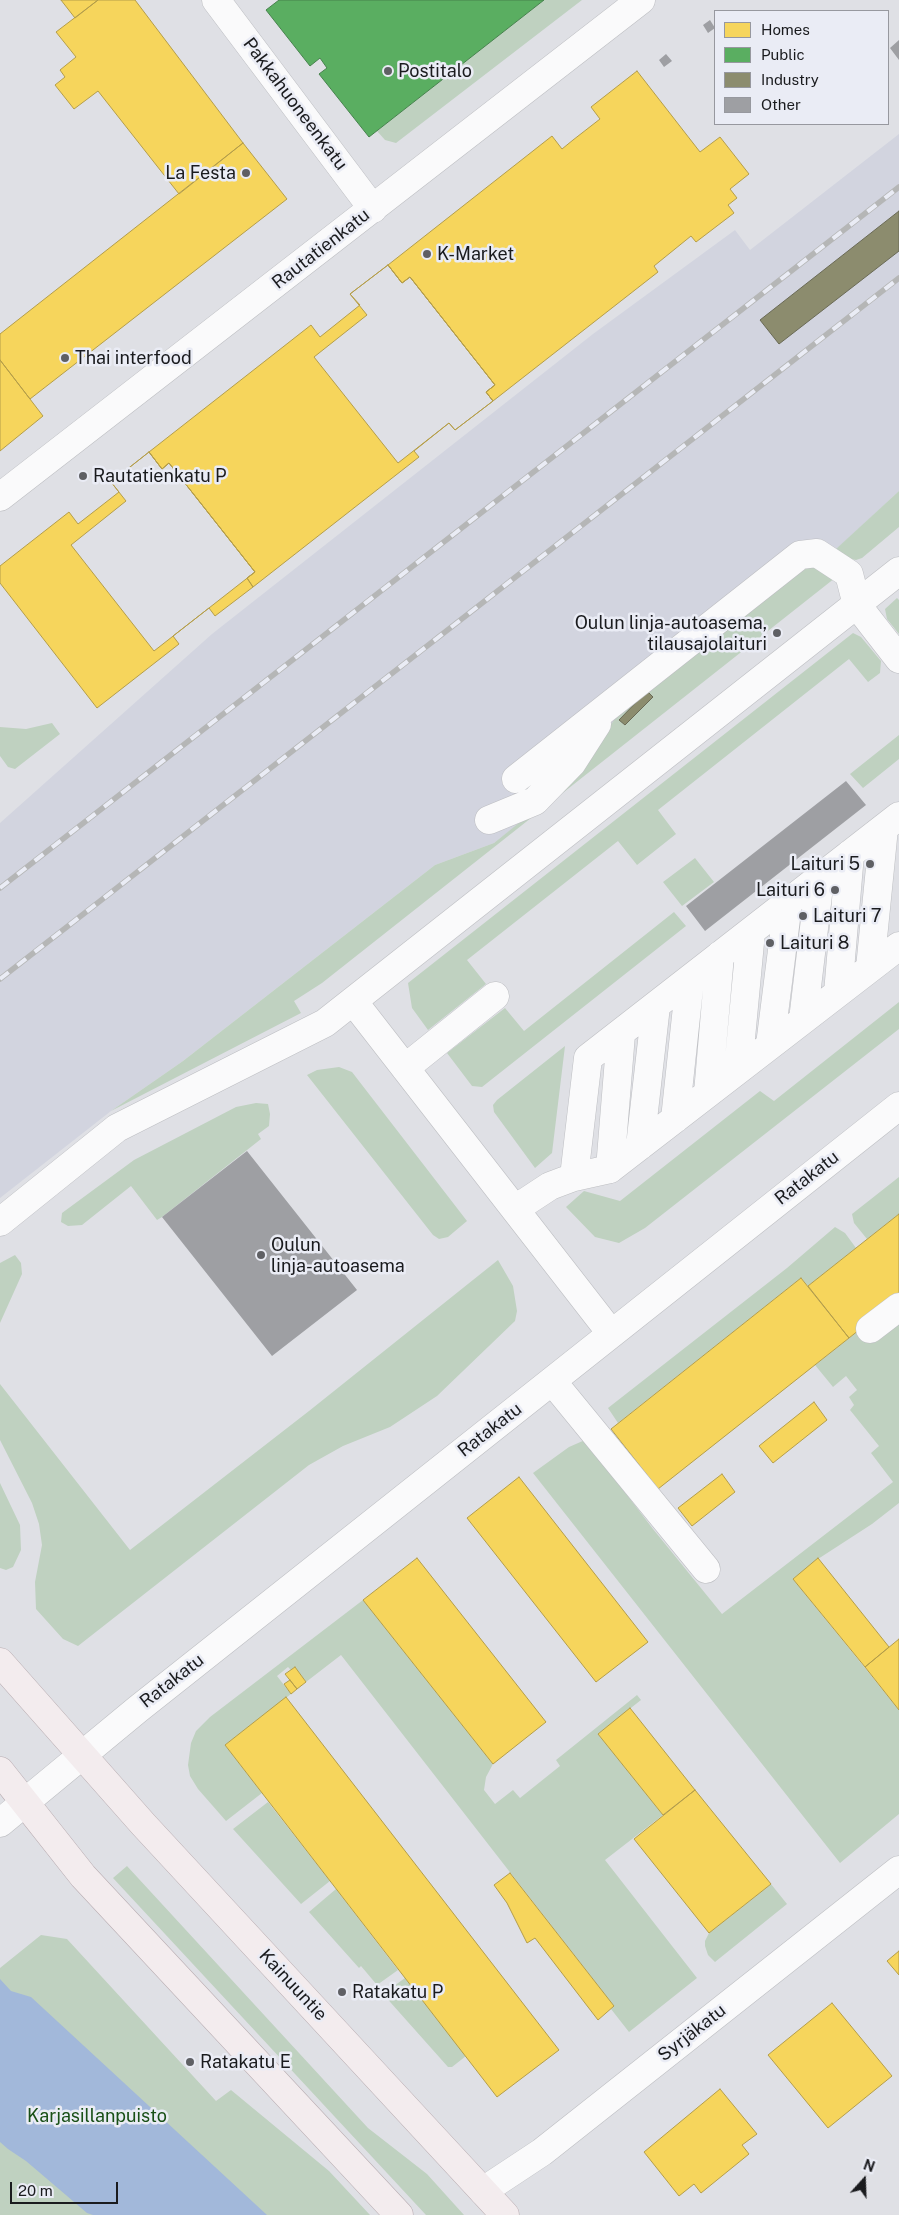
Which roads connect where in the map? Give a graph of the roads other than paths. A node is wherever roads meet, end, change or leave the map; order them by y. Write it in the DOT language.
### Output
graph roads {
  1 [pos="216,0"];
  2 [pos="641,0"];
  3 [pos="373,209"];
  4 [pos="0,497"];
  5 [pos="899,571"];
  6 [pos="857,605"];
  7 [pos="899,659"];
  8 [pos="609,706"];
  9 [pos="516,779"];
  10 [pos="490,820"];
  11 [pos="892,822"];
  12 [pos="850,854"];
  13 [pos="820,878"];
  14 [pos="788,903"];
  15 [pos="751,932"];
  16 [pos="898,943"];
  17 [pos="720,955"];
  18 [pos="870,968"];
  19 [pos="690,979"];
  20 [pos="838,993"];
  21 [pos="495,996"];
  22 [pos="353,1001"];
  23 [pos="656,1006"];
  24 [pos="803,1020"];
  25 [pos="621,1034"];
  26 [pos="770,1045"];
  27 [pos="405,1068"];
  28 [pos="738,1070"];
  29 [pos="708,1093"];
  30 [pos="899,1106"];
  31 [pos="675,1119"];
  32 [pos="640,1146"];
  33 [pos="610,1169"];
  34 [pos="574,1177"];
  35 [pos="515,1209"];
  36 [pos="0,1222"];
  37 [pos="899,1307"];
  38 [pos="870,1329"];
  39 [pos="611,1333"];
  40 [pos="552,1381"];
  41 [pos="706,1569"];
  42 [pos="0,1662"];
  43 [pos="82,1755"];
  44 [pos="0,1771"];
  45 [pos="24,1803"];
  46 [pos="0,1823"];
  47 [pos="899,1870"];
  48 [pos="483,2191"];
  49 [pos="399,2215"];
  50 [pos="505,2215"];
  1 -- 3 [label="street, Pakkahuoneenkatu"];
  2 -- 3 [label="street, Rautatienkatu"];
  3 -- 4 [label="street, Rautatienkatu"];
  5 -- 6 [label="street"];
  6 -- 7 [label="street"];
  6 -- 8 [label="street"];
  6 -- 22 [label="street"];
  8 -- 9 [label="street"];
  8 -- 10 [label="street"];
  11 -- 12 [label="street"];
  11 -- 18 [label="street"];
  12 -- 13 [label="street"];
  12 -- 20 [label="street"];
  13 -- 14 [label="street"];
  13 -- 24 [label="street"];
  14 -- 15 [label="street"];
  14 -- 26 [label="street"];
  15 -- 17 [label="street"];
  15 -- 28 [label="street"];
  16 -- 18 [label="street"];
  17 -- 19 [label="street"];
  17 -- 29 [label="street"];
  18 -- 20 [label="street"];
  19 -- 23 [label="street"];
  19 -- 31 [label="street"];
  20 -- 24 [label="street"];
  21 -- 27 [label="street"];
  22 -- 27 [label="street"];
  22 -- 36 [label="street"];
  23 -- 25 [label="street"];
  23 -- 32 [label="street"];
  24 -- 26 [label="street"];
  25 -- 33 [label="street"];
  25 -- 34 [label="street"];
  26 -- 28 [label="street"];
  27 -- 35 [label="street"];
  28 -- 29 [label="street"];
  29 -- 31 [label="street"];
  30 -- 39 [label="street, Ratakatu"];
  31 -- 32 [label="street"];
  32 -- 33 [label="street"];
  33 -- 34 [label="street"];
  34 -- 35 [label="street"];
  35 -- 39 [label="street"];
  37 -- 38 [label="street"];
  39 -- 40 [label="street, Ratakatu"];
  40 -- 41 [label="street"];
  40 -- 43 [label="street, Ratakatu"];
  42 -- 43 [label="main road, Kainuuntie"];
  43 -- 45 [label="street, Ratakatu"];
  43 -- 48 [label="main road, Kainuuntie"];
  44 -- 45 [label="main road"];
  45 -- 46 [label="street, Ratakatu"];
  45 -- 49 [label="main road"];
  47 -- 48 [label="street, Syrjäkatu"];
  48 -- 50 [label="main road, Kainuuntie"];
}
